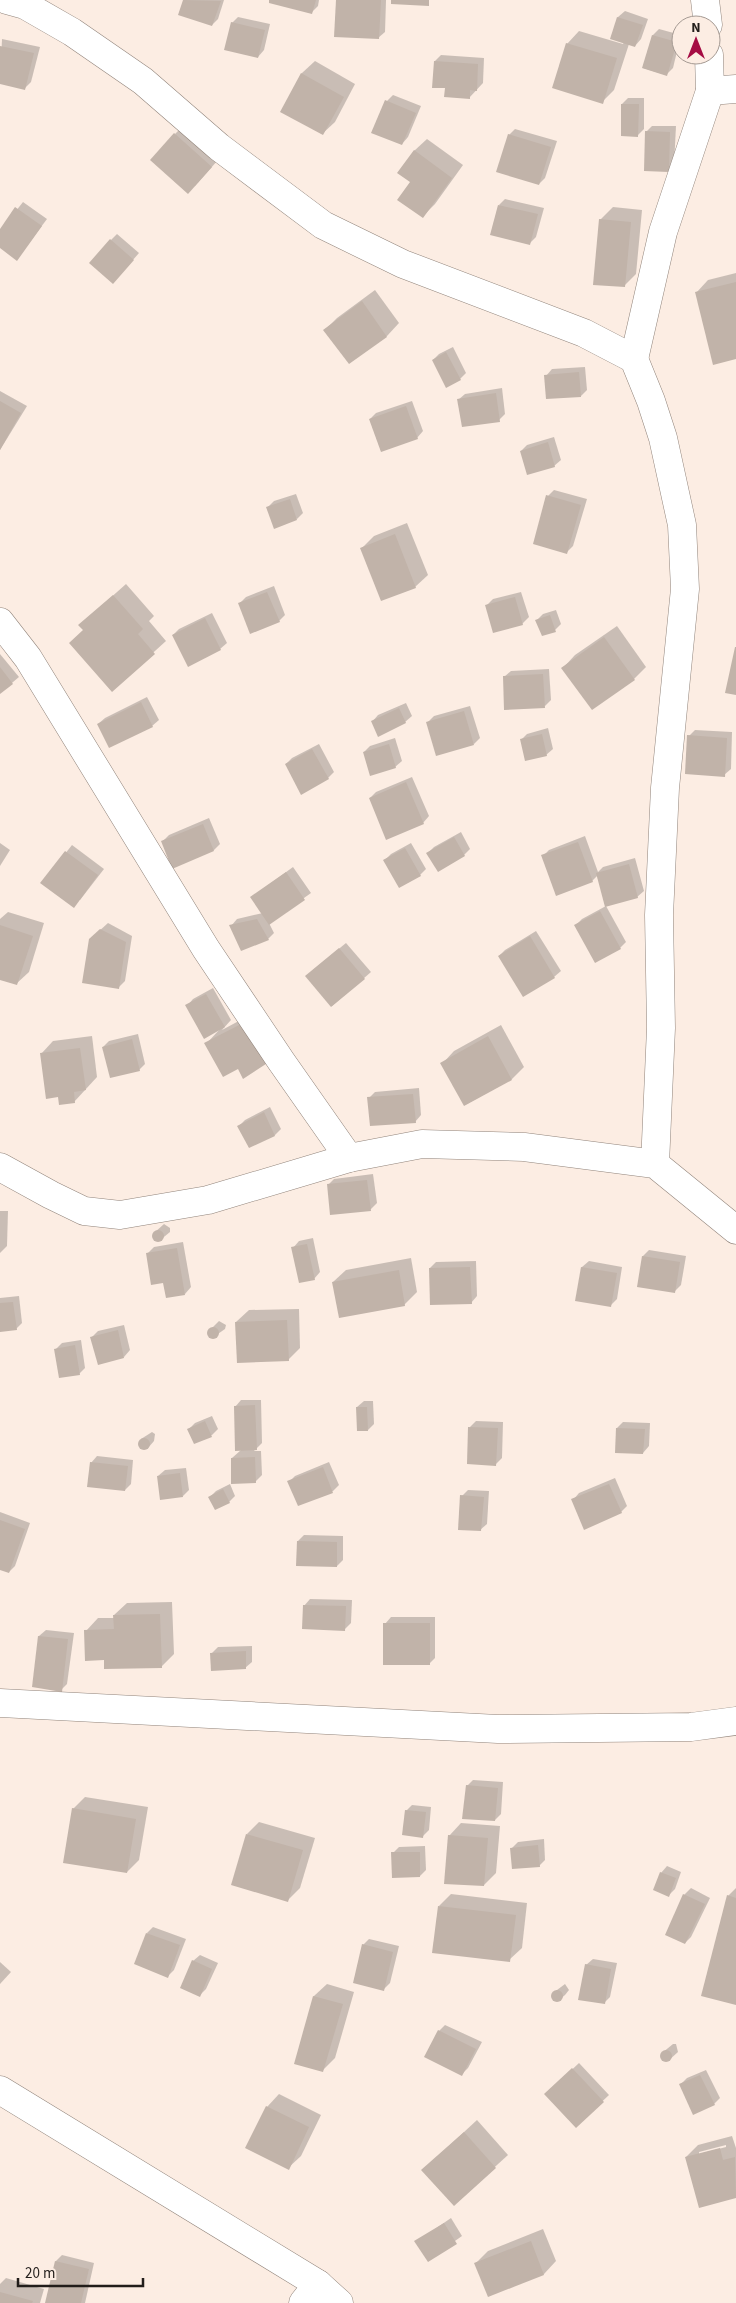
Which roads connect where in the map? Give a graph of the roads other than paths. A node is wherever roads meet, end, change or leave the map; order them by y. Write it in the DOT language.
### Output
graph roads {
  1 [pos="705,0"];
  2 [pos="18,2"];
  3 [pos="707,15"];
  4 [pos="713,65"];
  5 [pos="723,90"];
  6 [pos="634,359"];
  7 [pos="0,622"];
  8 [pos="349,1158"];
  9 [pos="655,1164"];
  10 [pos="0,1167"];
  11 [pos="736,1230"];
  12 [pos="0,1703"];
  13 [pos="736,1721"];
  14 [pos="0,2090"];
  15 [pos="311,2293"];
  16 [pos="339,2303"];
  1 -- 3 [label="street"];
  2 -- 6 [label="street"];
  4 -- 5 [label="street"];
  5 -- 6 [label="street"];
  6 -- 9 [label="street"];
  7 -- 8 [label="street"];
  8 -- 9 [label="street"];
  8 -- 10 [label="street"];
  9 -- 11 [label="street"];
  12 -- 13 [label="street"];
  14 -- 15 [label="street"];
  15 -- 16 [label="street"];
}
